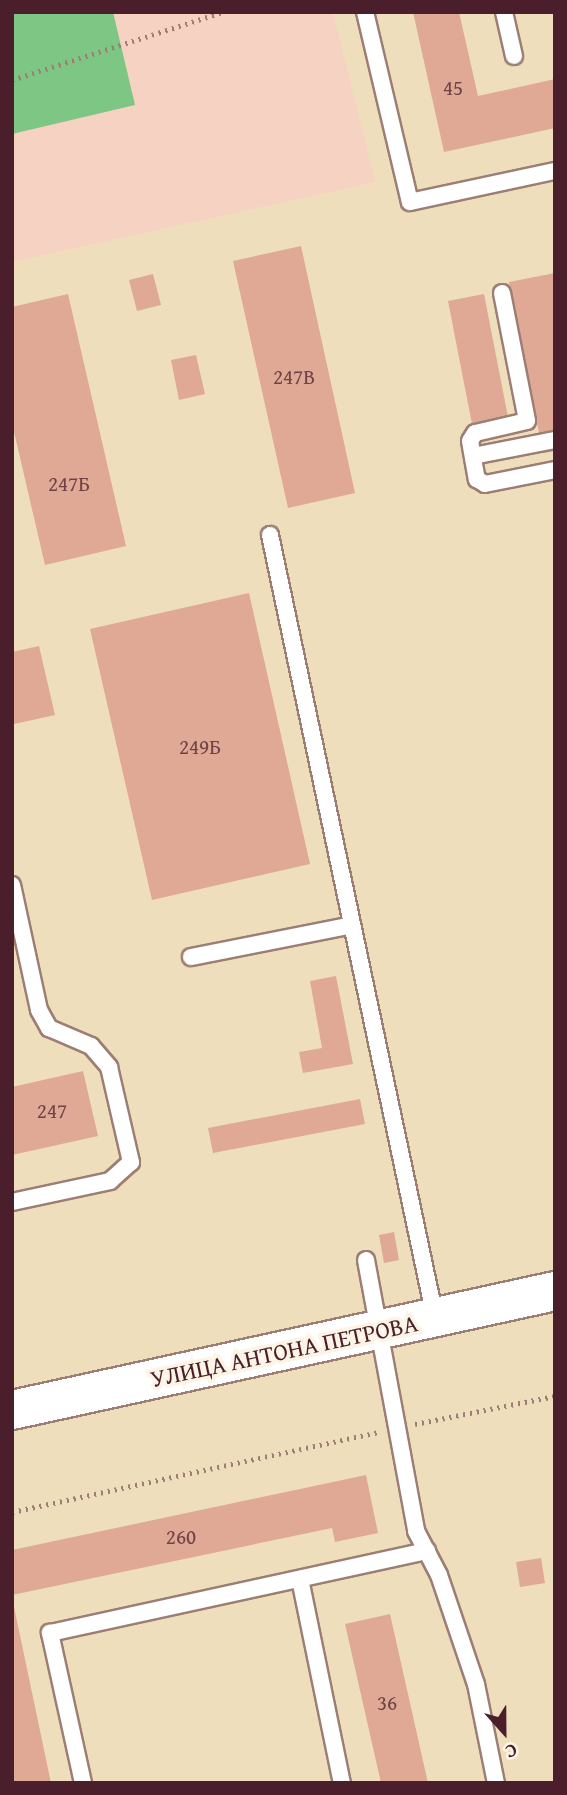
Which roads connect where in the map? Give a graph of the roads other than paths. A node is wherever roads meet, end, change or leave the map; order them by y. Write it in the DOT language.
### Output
graph roads {
  1 [pos="365,12"];
  2 [pos="504,12"];
  3 [pos="514,56"];
  4 [pos="555,171"];
  5 [pos="502,293"];
  6 [pos="555,440"];
  7 [pos="473,456"];
  8 [pos="555,470"];
  9 [pos="270,535"];
  10 [pos="12,885"];
  11 [pos="352,925"];
  12 [pos="191,957"];
  13 [pos="12,1202"];
  14 [pos="366,1260"];
  15 [pos="555,1291"];
  16 [pos="435,1318"];
  17 [pos="379,1330"];
  18 [pos="12,1410"];
  19 [pos="427,1551"];
  20 [pos="300,1579"];
  21 [pos="83,1783"];
  22 [pos="342,1783"];
  23 [pos="496,1783"];
  1 -- 4 [label="lane"];
  2 -- 3 [label="lane"];
  5 -- 7 [label="lane"];
  6 -- 7 [label="lane"];
  7 -- 8 [label="lane"];
  9 -- 11 [label="lane"];
  10 -- 13 [label="lane"];
  11 -- 12 [label="lane"];
  11 -- 16 [label="lane"];
  14 -- 17 [label="lane"];
  15 -- 16 [label="street, УЛИЦА АНТОНА ПЕТРОВА"];
  16 -- 17 [label="street, УЛИЦА АНТОНА ПЕТРОВА"];
  17 -- 18 [label="street, УЛИЦА АНТОНА ПЕТРОВА"];
  17 -- 19 [label="lane"];
  19 -- 20 [label="lane"];
  19 -- 23 [label="lane"];
  20 -- 21 [label="lane"];
  20 -- 22 [label="lane"];
}
